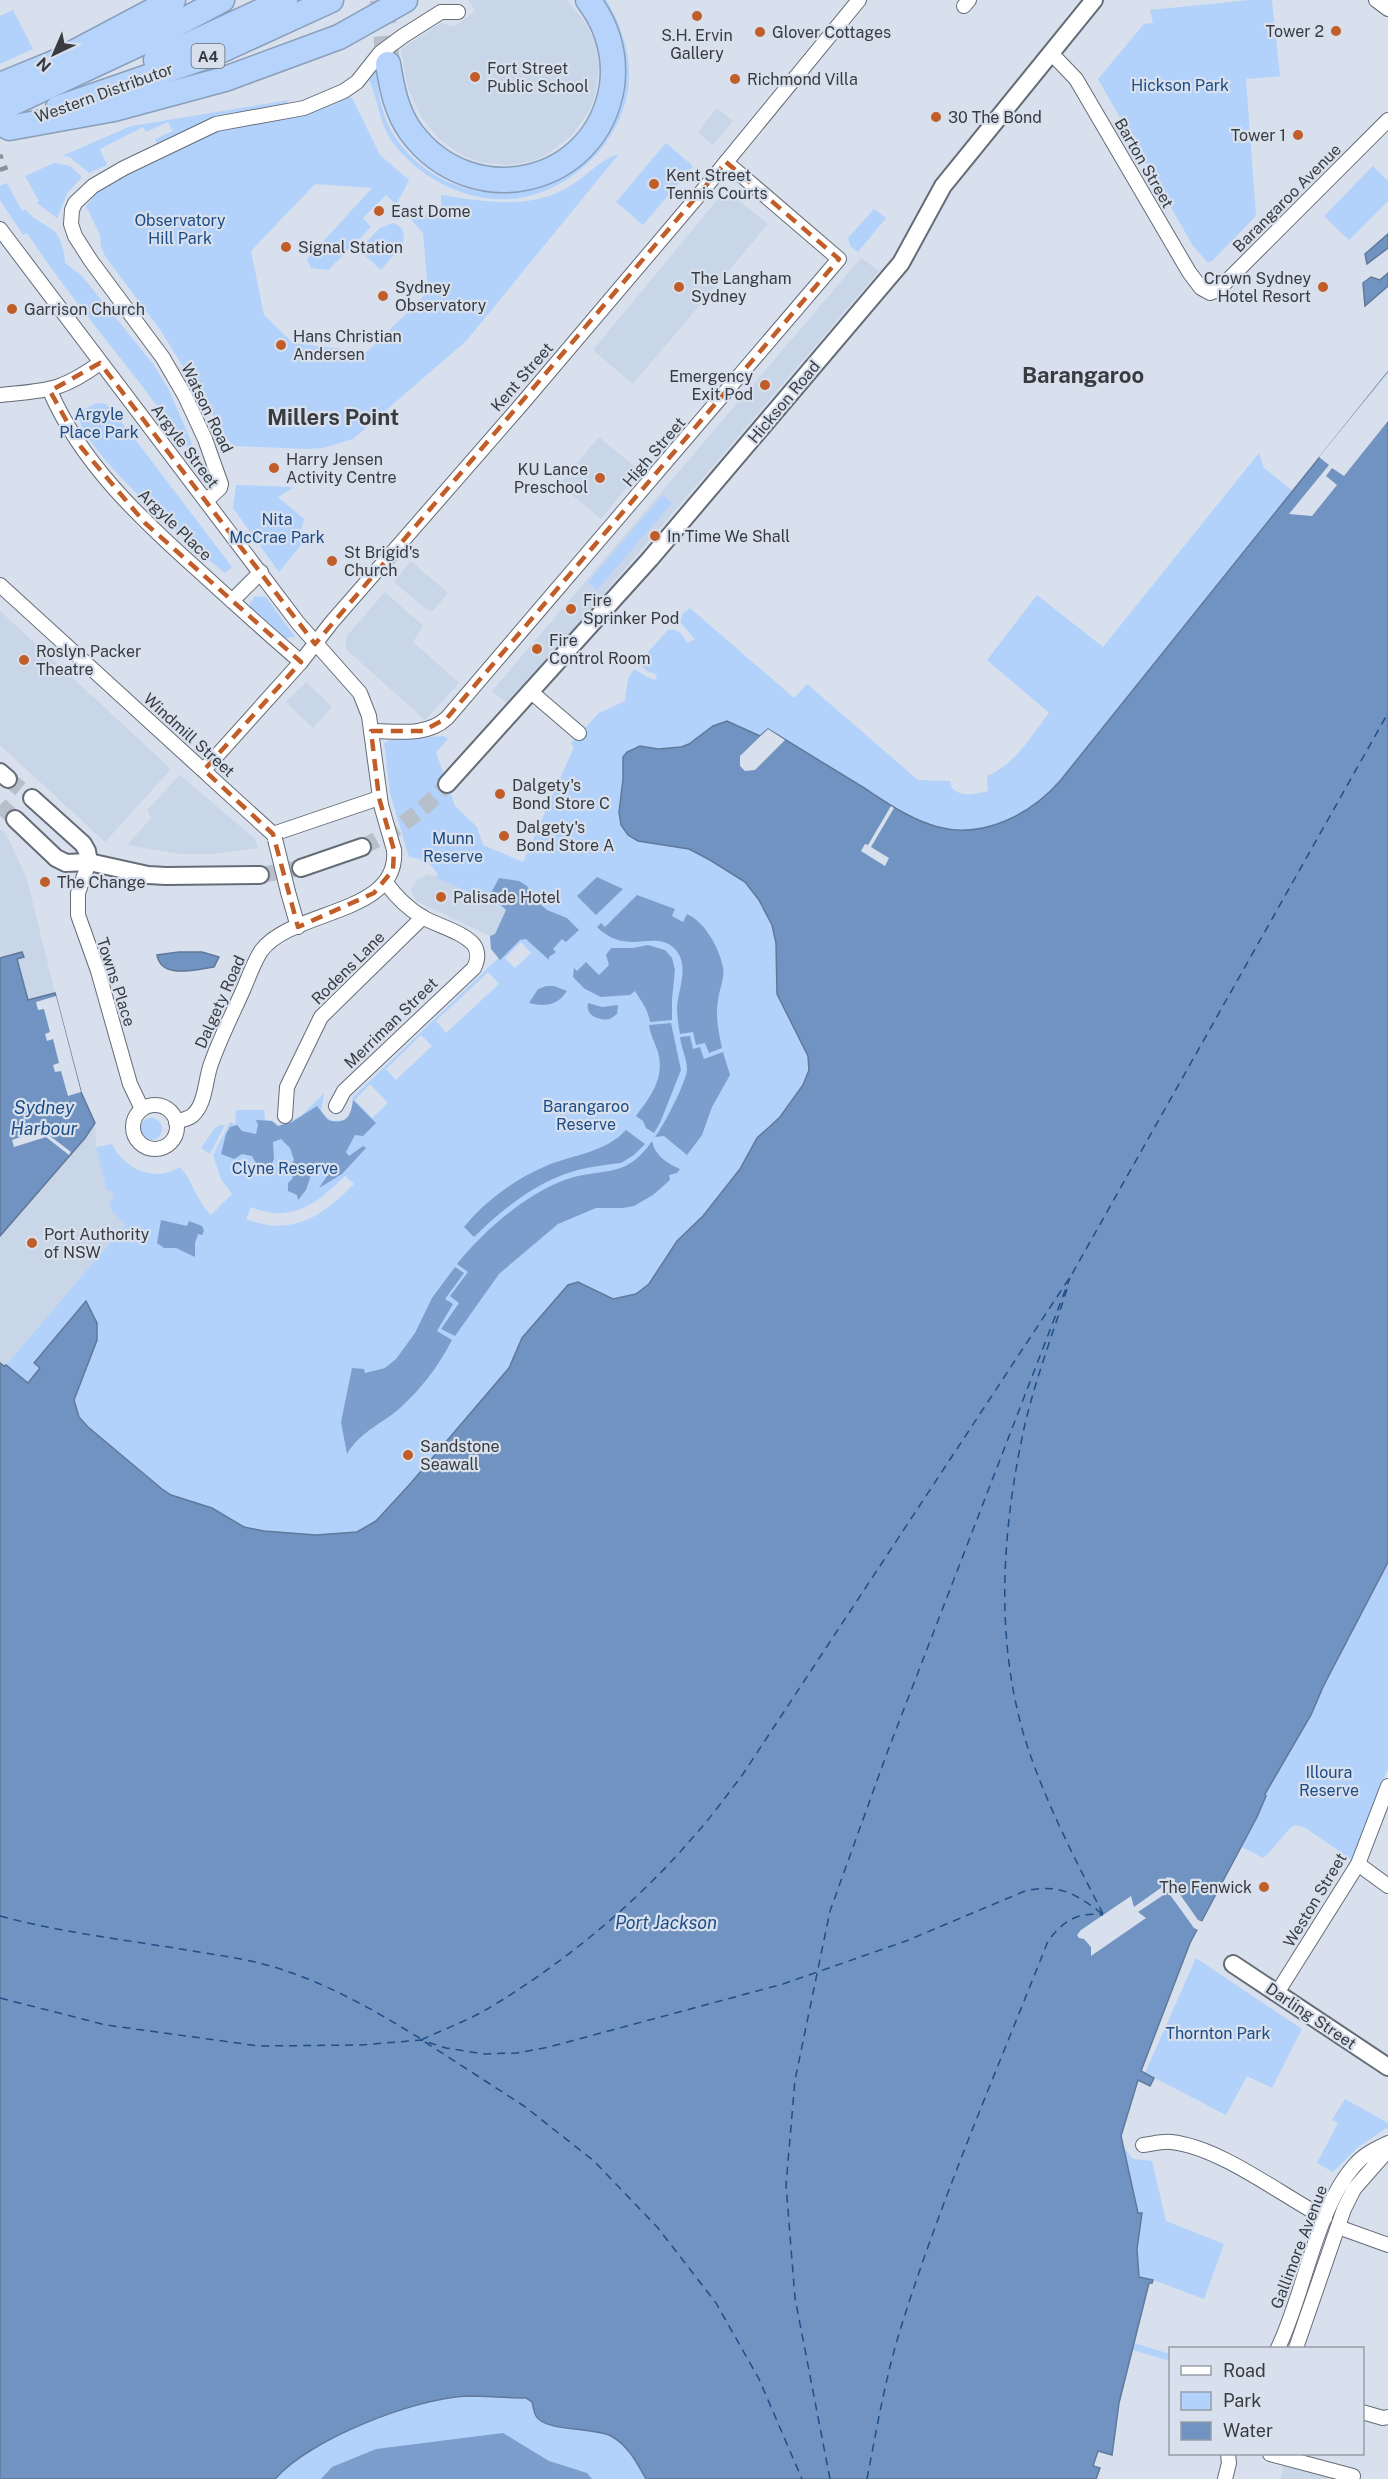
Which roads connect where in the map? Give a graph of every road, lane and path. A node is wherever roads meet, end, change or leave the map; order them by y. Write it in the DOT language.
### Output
graph roads {
  1 [pos="173,0"];
  2 [pos="222,0"];
  3 [pos="331,0"];
  4 [pos="385,0"];
  5 [pos="405,0"];
  6 [pos="588,0"];
  7 [pos="859,0"];
  8 [pos="1094,0"];
  9 [pos="1376,0"];
  10 [pos="282,1"];
  11 [pos="1388,9"];
  12 [pos="458,12"];
  13 [pos="309,47"];
  14 [pos="1051,53"];
  15 [pos="388,64"];
  16 [pos="0,85"];
  17 [pos="80,99"];
  18 [pos="1388,120"];
  19 [pos="3,123"];
  20 [pos="726,162"];
  21 [pos="0,230"];
  22 [pos="1206,292"];
  23 [pos="100,363"];
  24 [pos="50,390"];
  25 [pos="0,395"];
  26 [pos="206,501"];
  27 [pos="261,572"];
  28 [pos="0,585"];
  29 [pos="232,601"];
  30 [pos="315,644"];
  31 [pos="302,662"];
  32 [pos="530,691"];
  33 [pos="371,731"];
  34 [pos="579,733"];
  35 [pos="204,770"];
  36 [pos="447,784"];
  37 [pos="32,798"];
  38 [pos="380,802"];
  39 [pos="15,819"];
  40 [pos="274,836"];
  41 [pos="362,847"];
  42 [pos="89,862"];
  43 [pos="301,868"];
  44 [pos="260,875"];
  45 [pos="386,884"];
  46 [pos="423,917"];
  47 [pos="298,927"];
  48 [pos="336,1106"];
  49 [pos="142,1109"];
  50 [pos="285,1116"];
  51 [pos="176,1122"];
  52 [pos="1388,1786"];
  53 [pos="1358,1864"];
  54 [pos="1388,1886"];
  55 [pos="1233,1964"];
  56 [pos="1277,1994"];
  57 [pos="1388,2067"];
  58 [pos="1388,2143"];
  59 [pos="1143,2145"];
  60 [pos="1388,2150"];
  61 [pos="1325,2218"];
  62 [pos="1338,2227"];
  63 [pos="1388,2246"];
  64 [pos="1279,2347"];
  65 [pos="1297,2347"];
  66 [pos="1364,2413"];
  67 [pos="1388,2417"];
  68 [pos="1274,2455"];
  69 [pos="1232,2457"];
  70 [pos="1353,2476"];
  71 [pos="1225,2479"];
  1 -- 16 [label="highway"];
  2 -- 19 [label="highway"];
  3 -- 17 [label="highway, Western Distributor / A4"];
  4 -- 13 [label="highway"];
  5 -- 13 [label="highway"];
  6 -- 15 [label="highway"];
  7 -- 20 [label="street, Kent Street"];
  8 -- 14 [label="street, Hickson Road"];
  9 -- 11 [label="street"];
  10 -- 17 [label="highway"];
  12 -- 26 [label="street, Watson Road"];
  13 -- 19 [label="highway"];
  14 -- 22 [label="street, Barton Street"];
  14 -- 32 [label="street, Hickson Road"];
  17 -- 19 [label="highway, Western Distributor / A4"];
  18 -- 22 [label="street, Barangaroo Avenue"];
  20 -- 30 [label="street, Kent Street"];
  20 -- 33 [label="street, High Street"];
  21 -- 23 [label="street, Argyle Street"];
  23 -- 24 [label="street"];
  23 -- 26 [label="street, Argyle Street"];
  24 -- 25 [label="street"];
  24 -- 29 [label="street, Argyle Place"];
  26 -- 27 [label="street, Argyle Street"];
  27 -- 29 [label="street"];
  27 -- 30 [label="street, Argyle Street"];
  28 -- 35 [label="street, Windmill Street"];
  29 -- 31 [label="street, Argyle Place"];
  30 -- 31 [label="street, Kent Street"];
  30 -- 33 [label="street, Argyle Street"];
  31 -- 35 [label="street, Kent Street"];
  32 -- 34 [label="street"];
  32 -- 36 [label="street, Hickson Road"];
  33 -- 38 [label="street, Argyle Street"];
  35 -- 40 [label="street, Windmill Street"];
  37 -- 42 [label="street"];
  38 -- 40 [label="street"];
  38 -- 45 [label="street, Argyle Street, bridge"];
  39 -- 42 [label="street"];
  40 -- 47 [label="street, bridge"];
  41 -- 43 [label="street"];
  42 -- 44 [label="street"];
  42 -- 49 [label="street, Towns Place"];
  45 -- 46 [label="street"];
  45 -- 47 [label="street, Dalgety Road"];
  46 -- 48 [label="street, Merriman Street"];
  46 -- 50 [label="street, Rodens Lane"];
  47 -- 51 [label="street, Dalgety Road"];
  49 -- 51 [label="street"];
  49 -- 51 [label="street"];
  52 -- 53 [label="street, Weston Street"];
  53 -- 54 [label="street"];
  53 -- 56 [label="street, Weston Street"];
  55 -- 56 [label="street, Darling Street"];
  56 -- 57 [label="street, Darling Street"];
  58 -- 61 [label="street, Gallimore Avenue"];
  59 -- 61 [label="street"];
  60 -- 62 [label="street, Gallimore Avenue"];
  61 -- 64 [label="street, Gallimore Avenue"];
  62 -- 63 [label="street"];
  62 -- 65 [label="street, Gallimore Avenue"];
  66 -- 67 [label="street"];
  68 -- 70 [label="street"];
  69 -- 71 [label="street"];
}
